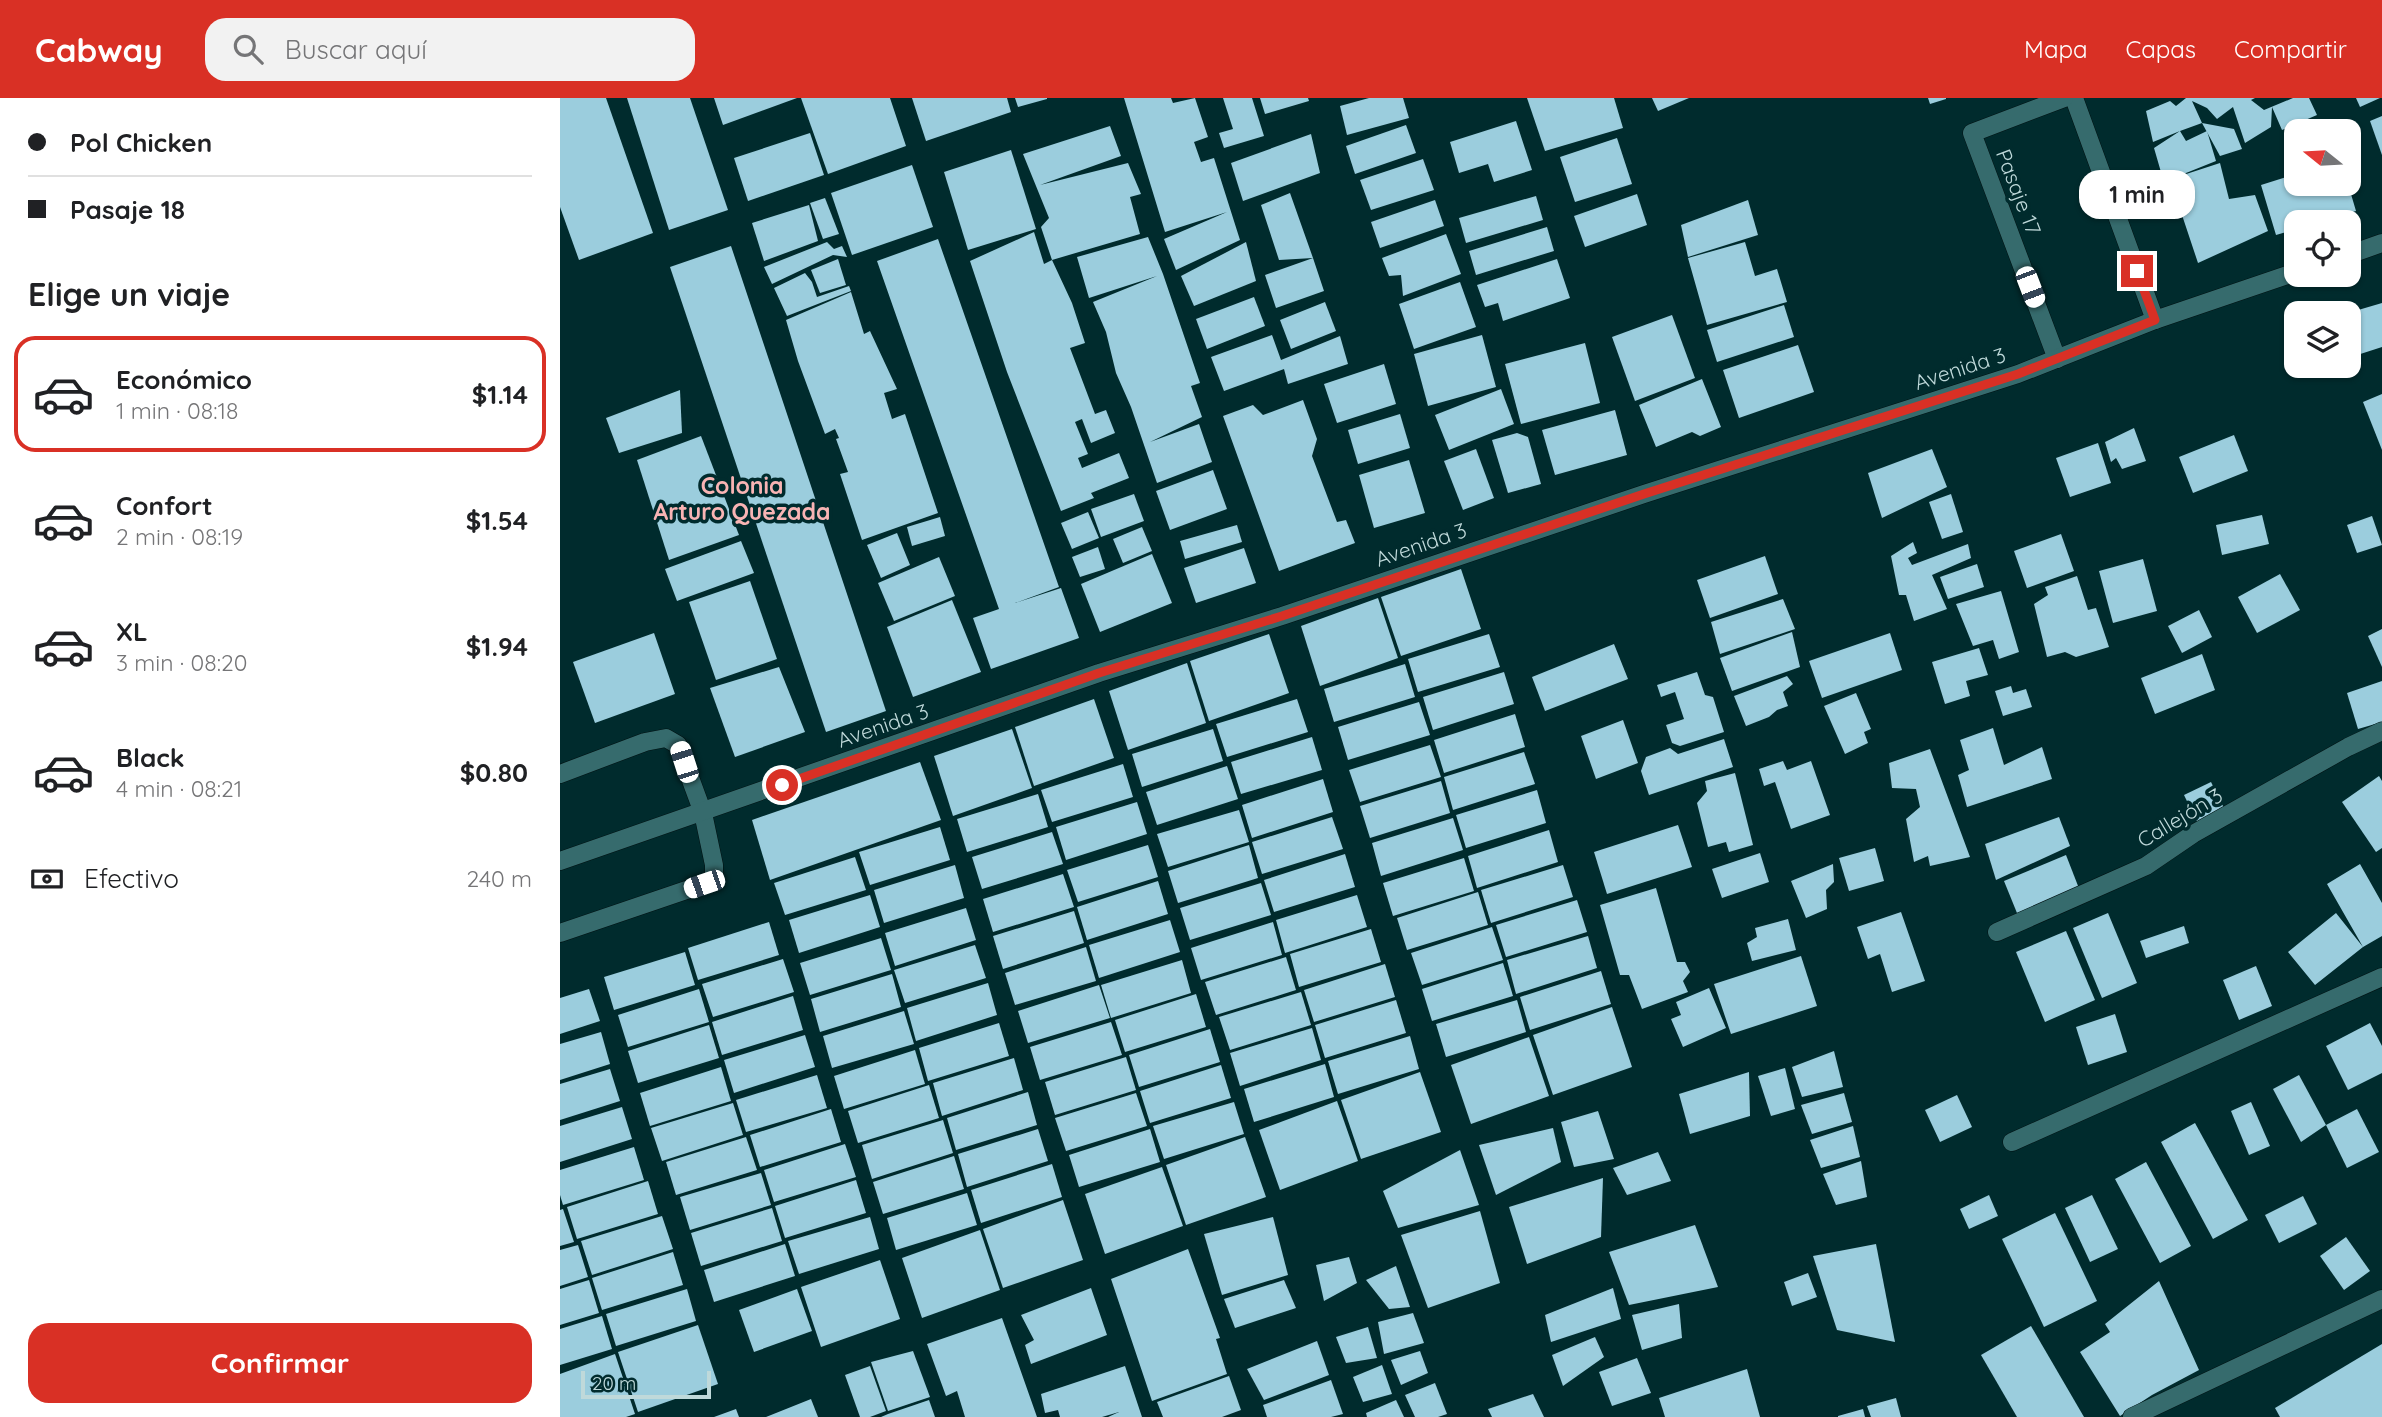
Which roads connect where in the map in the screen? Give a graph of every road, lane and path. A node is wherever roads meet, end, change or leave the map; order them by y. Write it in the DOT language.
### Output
graph roads {
  1 [pos="2064,98"];
  2 [pos="2074,98"];
  3 [pos="2382,243"];
  4 [pos="2361,250"];
  5 [pos="2284,276"];
  6 [pos="2155,320"];
  7 [pos="2057,359"];
  8 [pos="2382,731"];
  9 [pos="560,774"];
  10 [pos="703,813"];
  11 [pos="560,861"];
  12 [pos="1997,932"];
  13 [pos="560,933"];
  14 [pos="2382,977"];
  15 [pos="2012,1142"];
  16 [pos="2382,1298"];
  17 [pos="2132,1417"];
  1 -- 7 [label="street, Pasaje 17"];
  2 -- 6 [label="street"];
  3 -- 4 [label="street"];
  5 -- 6 [label="street, Avenida 3"];
  6 -- 7 [label="street, Avenida 3"];
  7 -- 10 [label="street, Avenida 3"];
  8 -- 12 [label="street, Callejón 3"];
  9 -- 10 [label="street"];
  10 -- 11 [label="street, Avenida 3"];
  10 -- 13 [label="street"];
  14 -- 15 [label="street"];
  16 -- 17 [label="street"];
}
